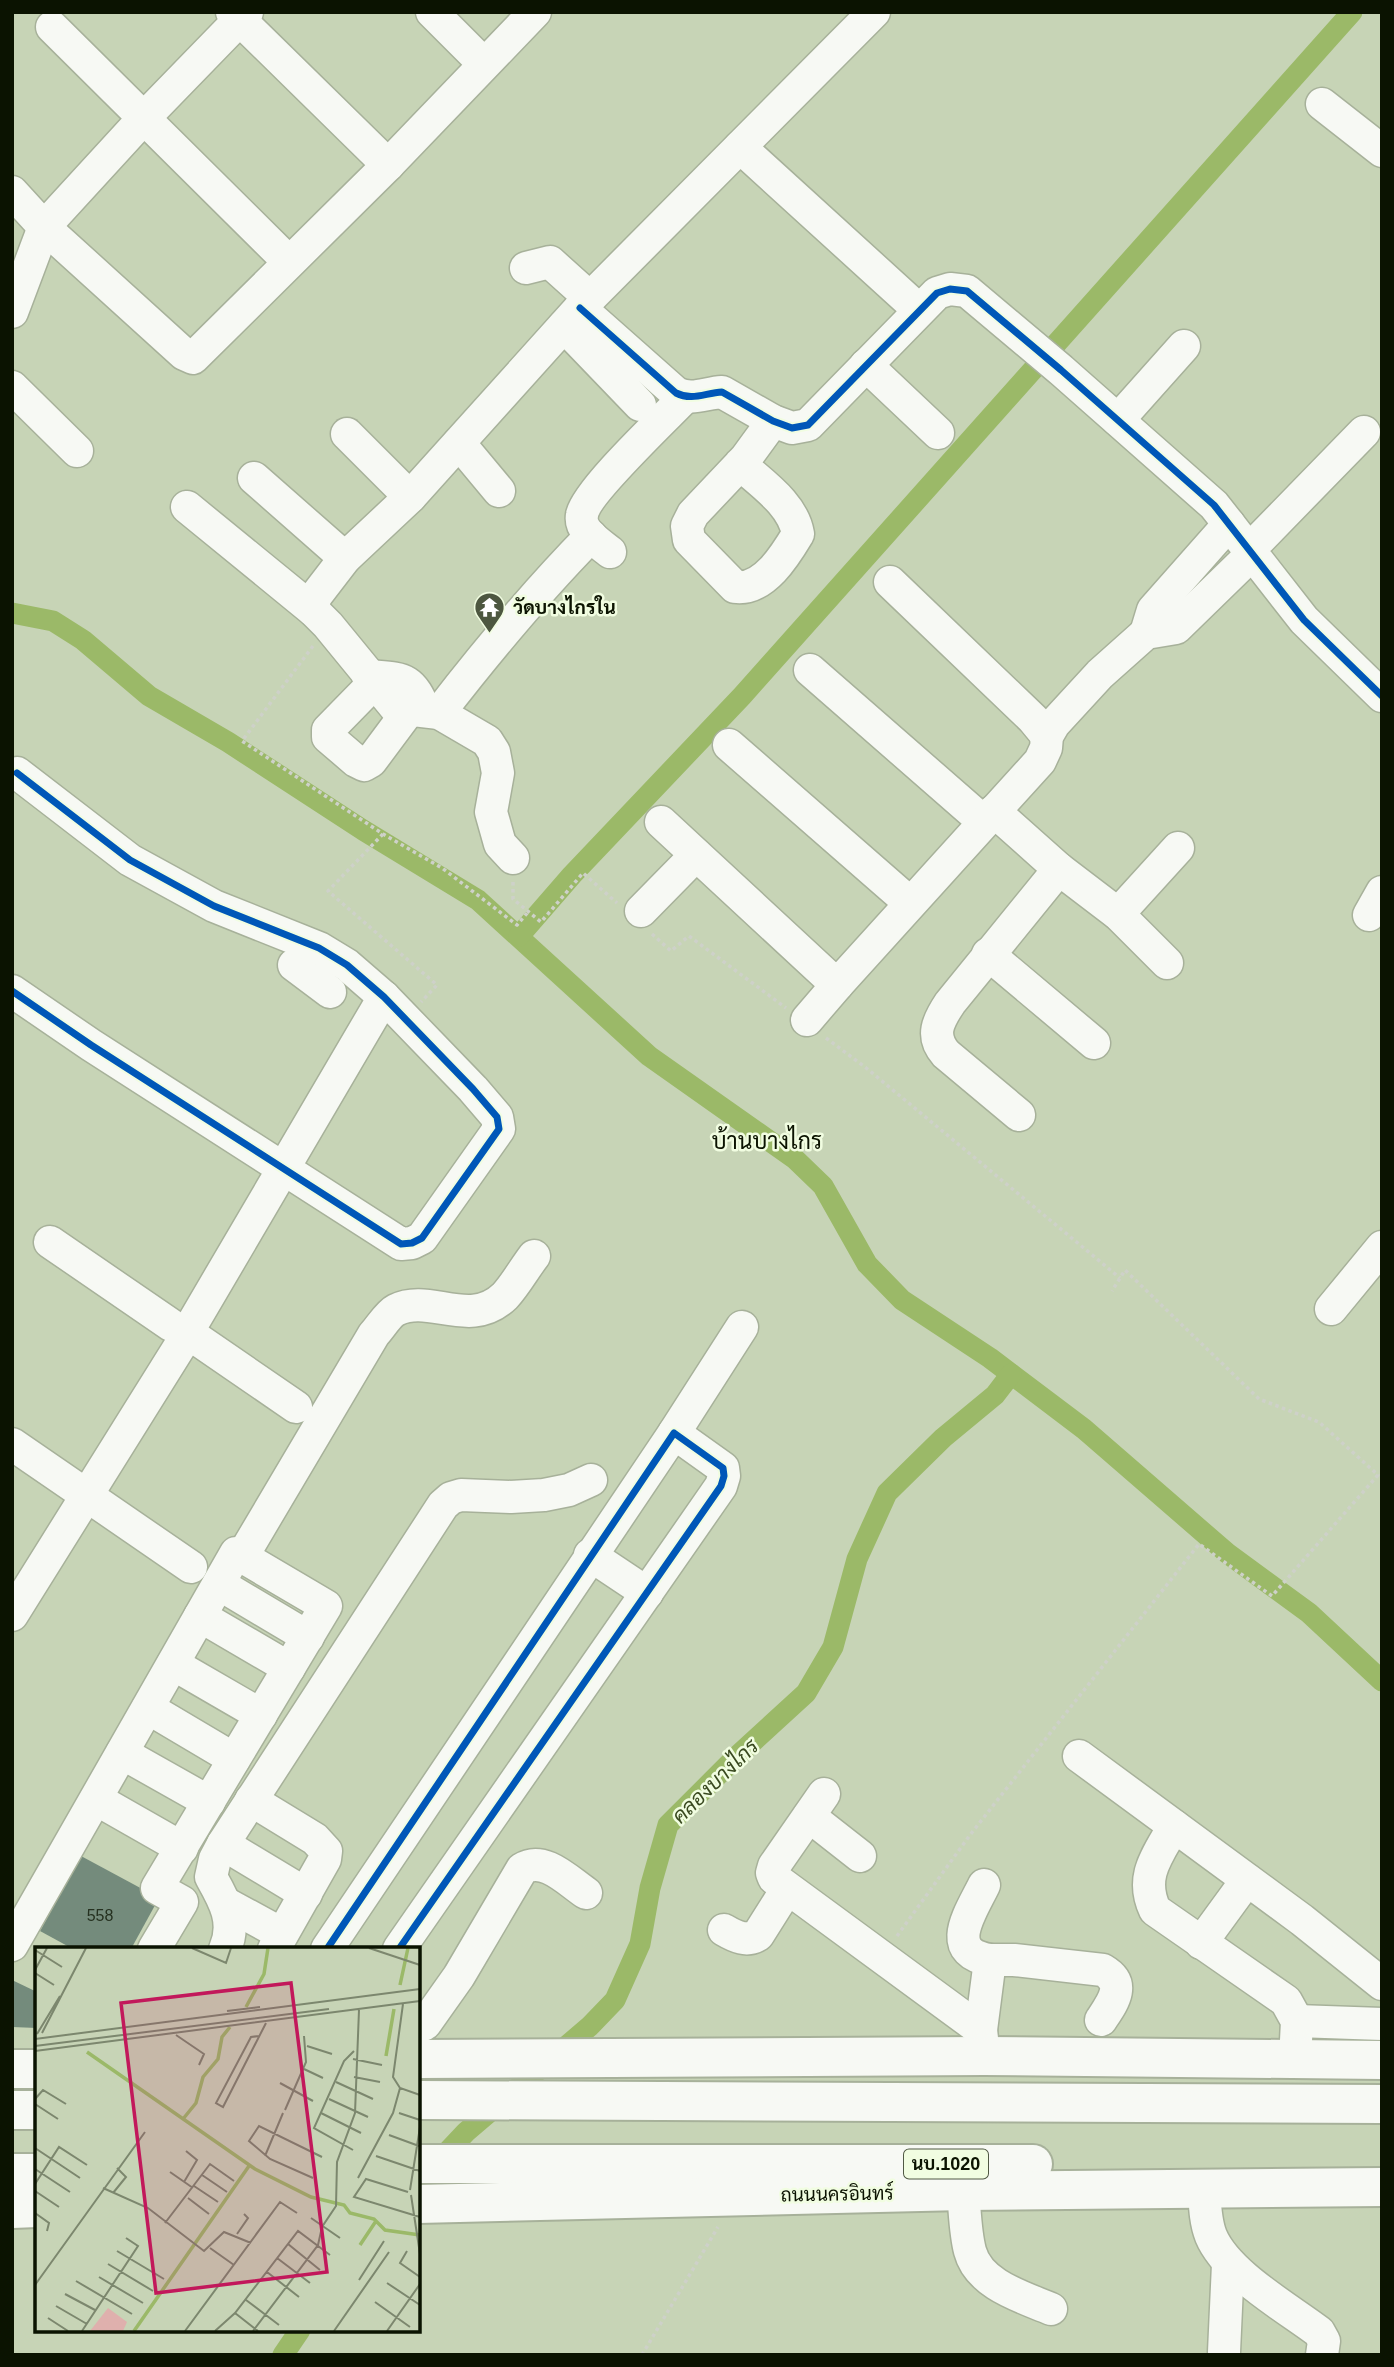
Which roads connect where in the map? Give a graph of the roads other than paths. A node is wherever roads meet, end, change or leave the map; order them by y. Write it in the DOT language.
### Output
graph roads {
  1 [pos="432,12"];
  2 [pos="535,12"];
  3 [pos="873,12"];
  4 [pos="240,15"];
  5 [pos="51,27"];
  6 [pos="484,64"];
  7 [pos="1322,104"];
  8 [pos="143,118"];
  9 [pos="740,147"];
  10 [pos="1382,151"];
  11 [pos="388,165"];
  12 [pos="12,192"];
  13 [pos="44,227"];
  14 [pos="289,262"];
  15 [pos="526,268"];
  16 [pos="578,310"];
  17 [pos="919,310"];
  18 [pos="12,312"];
  19 [pos="1184,346"];
  20 [pos="866,365"];
  21 [pos="12,387"];
  22 [pos="685,397"];
  23 [pos="640,405"];
  24 [pos="1118,420"];
  25 [pos="773,421"];
  26 [pos="1364,432"];
  27 [pos="938,433"];
  28 [pos="347,434"];
  29 [pos="459,443"];
  30 [pos="77,451"];
  31 [pos="740,464"];
  32 [pos="254,478"];
  33 [pos="499,491"];
  34 [pos="410,497"];
  35 [pos="187,507"];
  36 [pos="1229,524"];
  37 [pos="1251,552"];
  38 [pos="345,558"];
  39 [pos="890,582"];
  40 [pos="313,610"];
  41 [pos="1146,633"];
  42 [pos="810,670"];
  43 [pos="371,679"];
  44 [pos="1382,696"];
  45 [pos="424,711"];
  46 [pos="1047,736"];
  47 [pos="729,745"];
  48 [pos="17,773"];
  49 [pos="989,817"];
  50 [pos="662,822"];
  51 [pos="1178,848"];
  52 [pos="696,855"];
  53 [pos="513,858"];
  54 [pos="1059,869"];
  55 [pos="910,903"];
  56 [pos="1118,914"];
  57 [pos="638,918"];
  58 [pos="988,954"];
  59 [pos="295,962"];
  60 [pos="1167,963"];
  61 [pos="837,985"];
  62 [pos="12,991"];
  63 [pos="330,992"];
  64 [pos="384,998"];
  65 [pos="805,1021"];
  66 [pos="1094,1043"];
  67 [pos="1019,1115"];
  68 [pos="282,1169"];
  69 [pos="50,1242"];
  70 [pos="1381,1250"];
  71 [pos="534,1256"];
  72 [pos="1331,1309"];
  73 [pos="742,1327"];
  74 [pos="186,1333"];
  75 [pos="296,1407"];
  76 [pos="674,1433"];
  77 [pos="12,1444"];
  78 [pos="591,1480"];
  79 [pos="88,1496"];
  80 [pos="590,1556"];
  81 [pos="242,1557"];
  82 [pos="191,1567"];
  83 [pos="219,1584"];
  84 [pos="648,1593"];
  85 [pos="12,1615"];
  86 [pos="200,1616"];
  87 [pos="308,1637"];
  88 [pos="173,1664"];
  89 [pos="289,1668"];
  90 [pos="148,1708"];
  91 [pos="261,1714"];
  92 [pos="122,1753"];
  93 [pos="1079,1756"];
  94 [pos="234,1759"];
  95 [pos="96,1799"];
  96 [pos="251,1800"];
  97 [pos="209,1802"];
  98 [pos="1174,1826"];
  99 [pos="223,1844"];
  100 [pos="182,1848"];
  101 [pos="860,1856"];
  102 [pos="1247,1880"];
  103 [pos="984,1885"];
  104 [pos="787,1889"];
  105 [pos="586,1893"];
  106 [pos="306,1894"];
  107 [pos="225,1903"];
  108 [pos="724,1930"];
  109 [pos="278,1941"];
  110 [pos="1201,1943"];
  111 [pos="22,1944"];
  112 [pos="155,1947"];
  113 [pos="226,1947"];
  114 [pos="328,1947"];
  115 [pos="400,1947"];
  116 [pos="990,1960"];
  117 [pos="1382,1984"];
  118 [pos="1101,2020"];
  119 [pos="1297,2021"];
  120 [pos="1382,2024"];
  121 [pos="420,2026"];
  122 [pos="982,2043"];
  123 [pos="420,2059"];
  124 [pos="1295,2060"];
  125 [pos="1382,2060"];
  126 [pos="12,2069"];
  127 [pos="35,2069"];
  128 [pos="420,2100"];
  129 [pos="1382,2104"];
  130 [pos="12,2110"];
  131 [pos="35,2110"];
  132 [pos="420,2164"];
  133 [pos="1382,2164"];
  134 [pos="12,2173"];
  135 [pos="35,2173"];
  136 [pos="1382,2187"];
  137 [pos="1204,2189"];
  138 [pos="963,2191"];
  139 [pos="429,2204"];
  140 [pos="12,2208"];
  141 [pos="35,2208"];
  142 [pos="1228,2264"];
  143 [pos="1051,2309"];
  144 [pos="1224,2352"];
  145 [pos="1322,2355"];
  1 -- 6 [label="street"];
  2 -- 6 [label="street"];
  3 -- 9 [label="street"];
  4 -- 8 [label="street"];
  4 -- 11 [label="street"];
  5 -- 8 [label="street"];
  6 -- 11 [label="street"];
  7 -- 10 [label="street"];
  8 -- 13 [label="street"];
  8 -- 14 [label="street"];
  9 -- 16 [label="street"];
  9 -- 17 [label="street"];
  11 -- 14 [label="street"];
  12 -- 13 [label="street"];
  13 -- 14 [label="street"];
  13 -- 18 [label="street"];
  15 -- 16 [label="street"];
  16 -- 22 [label="street"];
  16 -- 23 [label="street"];
  16 -- 29 [label="street"];
  17 -- 20 [label="street"];
  17 -- 24 [label="street"];
  19 -- 24 [label="street"];
  20 -- 25 [label="street"];
  20 -- 27 [label="street"];
  21 -- 30 [label="street"];
  22 -- 25 [label="street"];
  22 -- 45 [label="street"];
  24 -- 36 [label="street"];
  25 -- 31 [label="street"];
  26 -- 37 [label="street"];
  28 -- 34 [label="street"];
  29 -- 33 [label="street"];
  29 -- 34 [label="street"];
  32 -- 38 [label="street"];
  34 -- 38 [label="street"];
  35 -- 40 [label="street"];
  36 -- 37 [label="street"];
  36 -- 41 [label="street"];
  37 -- 41 [label="street"];
  37 -- 44 [label="street"];
  38 -- 40 [label="street"];
  39 -- 46 [label="street"];
  40 -- 43 [label="street"];
  41 -- 46 [label="street"];
  42 -- 49 [label="street"];
  43 -- 45 [label="street"];
  43 -- 45 [label="street"];
  45 -- 53 [label="street"];
  46 -- 49 [label="street"];
  47 -- 55 [label="street"];
  48 -- 59 [label="street"];
  49 -- 54 [label="street"];
  49 -- 55 [label="street"];
  50 -- 52 [label="street"];
  51 -- 56 [label="street"];
  52 -- 57 [label="street"];
  52 -- 61 [label="street"];
  54 -- 56 [label="street"];
  54 -- 58 [label="street"];
  55 -- 61 [label="street"];
  56 -- 60 [label="street"];
  58 -- 66 [label="street"];
  58 -- 67 [label="street"];
  59 -- 63 [label="street"];
  59 -- 64 [label="street"];
  61 -- 65 [label="street"];
  62 -- 68 [label="street"];
  64 -- 68 [label="street"];
  64 -- 68 [label="street"];
  68 -- 74 [label="street"];
  69 -- 74 [label="street"];
  70 -- 72 [label="street"];
  71 -- 81 [label="street"];
  73 -- 76 [label="street"];
  74 -- 75 [label="street"];
  74 -- 79 [label="street"];
  76 -- 80 [label="street"];
  76 -- 84 [label="street"];
  77 -- 79 [label="street"];
  78 -- 96 [label="street"];
  79 -- 82 [label="street"];
  79 -- 85 [label="street"];
  80 -- 84 [label="street"];
  80 -- 114 [label="street"];
  81 -- 83 [label="street"];
  81 -- 87 [label="street"];
  83 -- 86 [label="street"];
  83 -- 87 [label="street"];
  84 -- 115 [label="street"];
  86 -- 88 [label="street"];
  86 -- 89 [label="street"];
  87 -- 89 [label="street"];
  88 -- 90 [label="street"];
  88 -- 91 [label="street"];
  89 -- 91 [label="street"];
  90 -- 92 [label="street"];
  90 -- 94 [label="street"];
  91 -- 94 [label="street"];
  92 -- 95 [label="street"];
  92 -- 97 [label="street"];
  93 -- 98 [label="street"];
  94 -- 97 [label="street"];
  95 -- 100 [label="street"];
  95 -- 111 [label="street"];
  96 -- 99 [label="street"];
  96 -- 106 [label="street"];
  97 -- 100 [label="street"];
  98 -- 102 [label="street"];
  98 -- 110 [label="street"];
  99 -- 106 [label="street"];
  99 -- 107 [label="street"];
  100 -- 112 [label="street"];
  101 -- 104 [label="street"];
  102 -- 110 [label="street"];
  102 -- 117 [label="street"];
  103 -- 116 [label="street"];
  104 -- 108 [label="street"];
  104 -- 122 [label="street"];
  105 -- 121 [label="street"];
  106 -- 109 [label="street"];
  107 -- 109 [label="street"];
  107 -- 113 [label="street"];
  110 -- 119 [label="street"];
  116 -- 118 [label="street"];
  116 -- 122 [label="street"];
  119 -- 120 [label="street"];
  119 -- 124 [label="street"];
  122 -- 123 [label="main road"];
  122 -- 124 [label="main road"];
  124 -- 125 [label="main road"];
  126 -- 127 [label="main road"];
  128 -- 129 [label="main road"];
  130 -- 131 [label="main road"];
  132 -- 133 [label="main road, ถนนนครอินทร์ / นบ.1020"];
  134 -- 135 [label="main road"];
  136 -- 137 [label="main road, ถนนนครอินทร์ / นบ.1020"];
  137 -- 138 [label="main road, ถนนนครอินทร์ / นบ.1020"];
  137 -- 142 [label="street"];
  138 -- 139 [label="main road, ถนนนครอินทร์ / นบ.1020"];
  138 -- 143 [label="street"];
  140 -- 141 [label="main road"];
  142 -- 144 [label="street"];
  142 -- 145 [label="street"];
}
